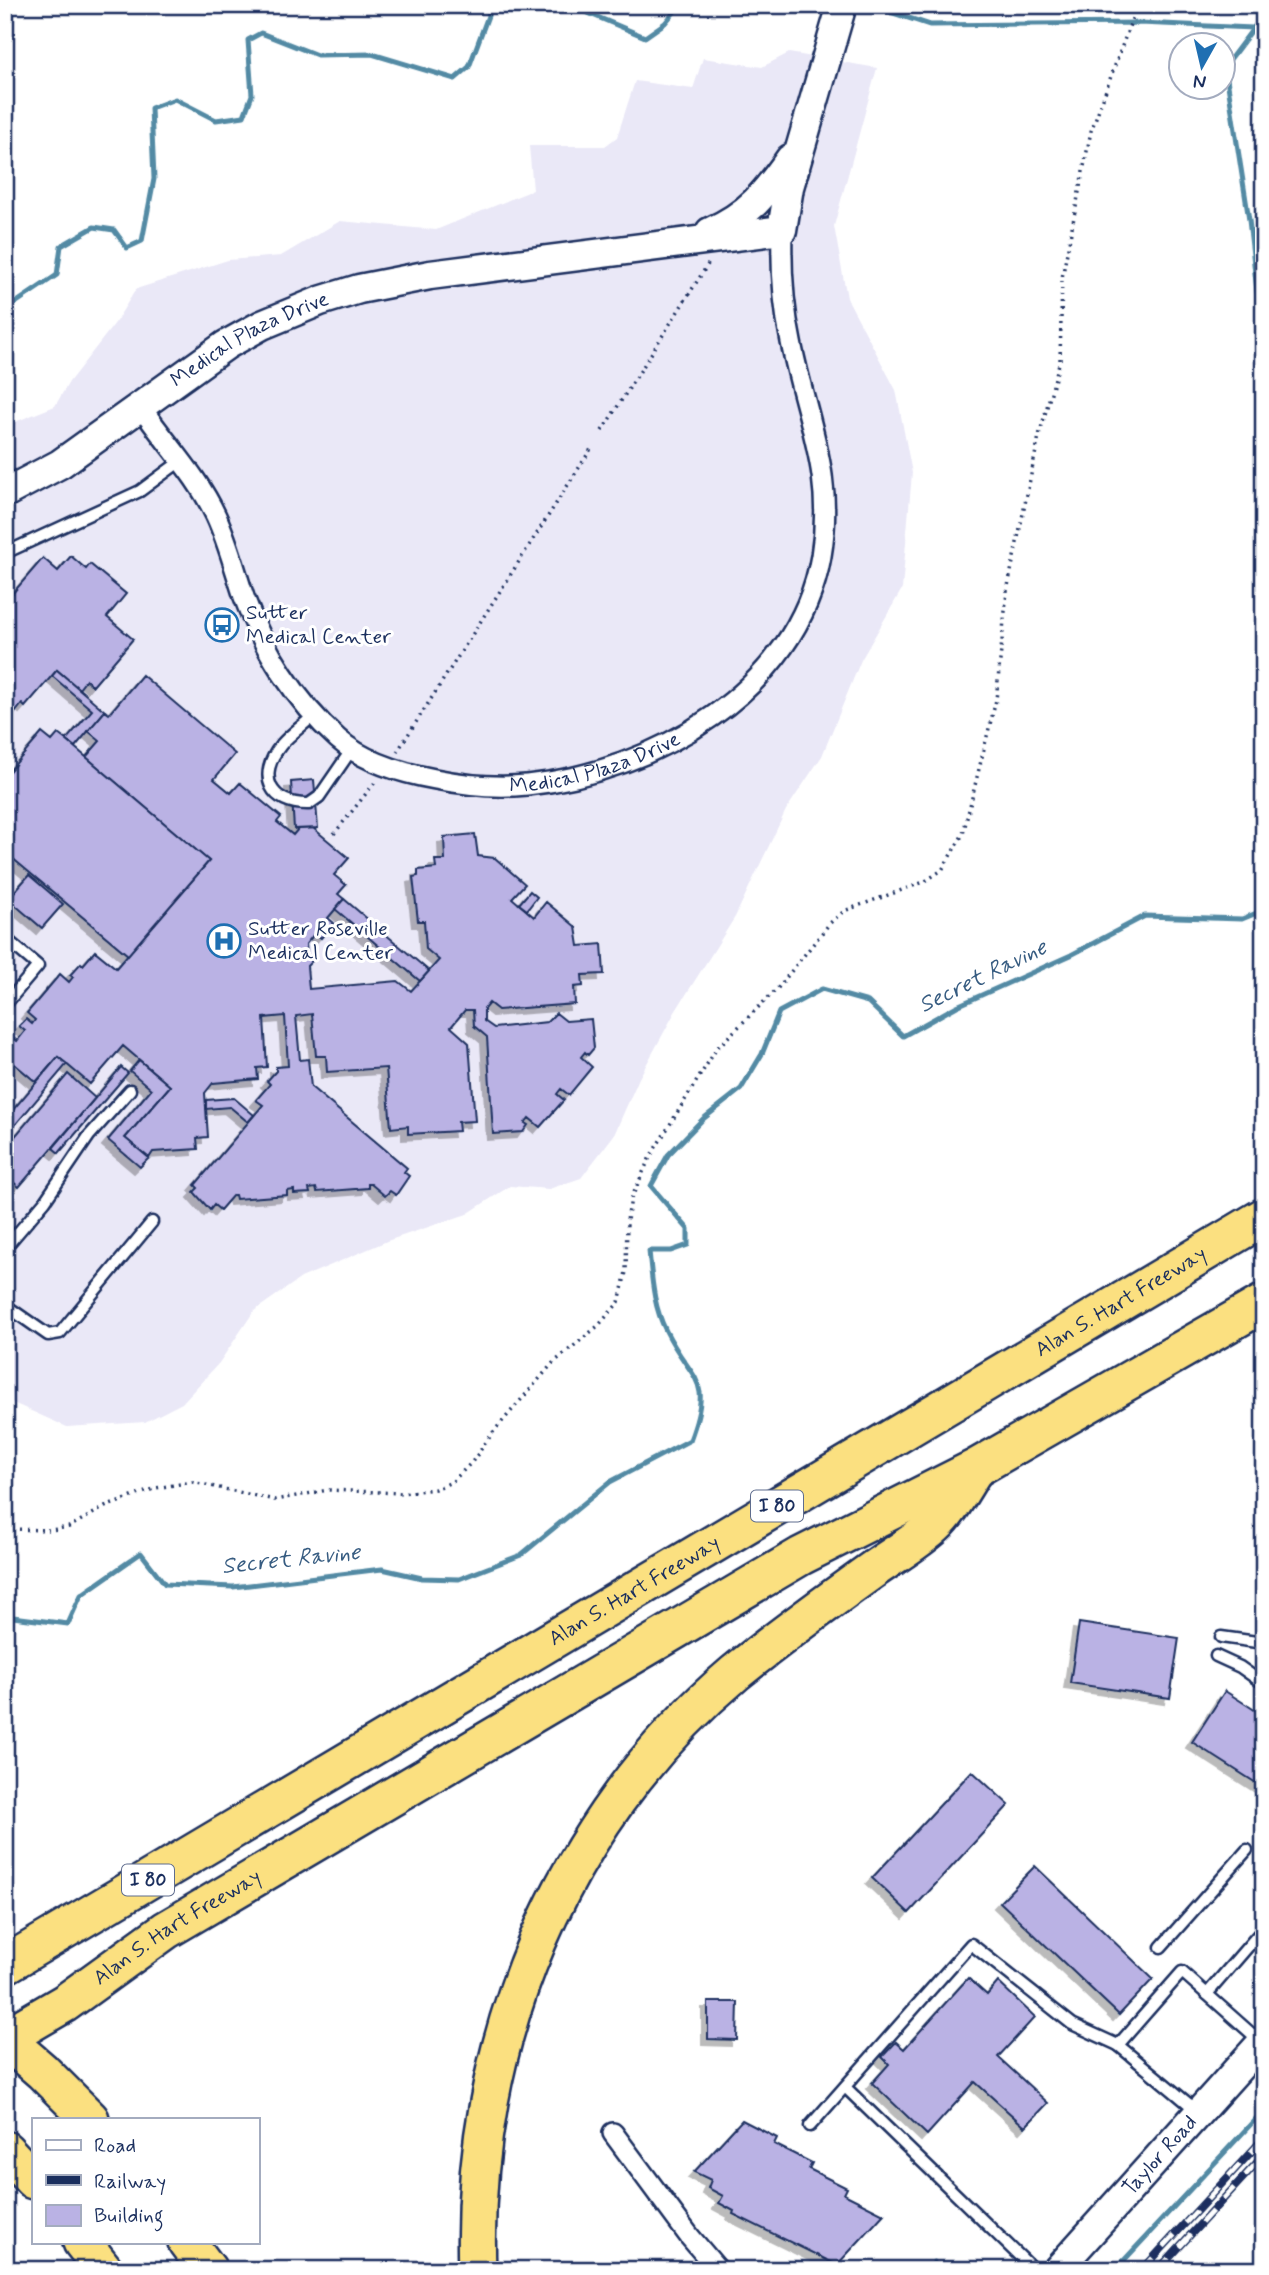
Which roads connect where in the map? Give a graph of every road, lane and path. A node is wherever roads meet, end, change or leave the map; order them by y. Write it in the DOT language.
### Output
graph roads {
  1 [pos="842,5"];
  2 [pos="1137,5"];
  3 [pos="801,143"];
  4 [pos="782,230"];
  5 [pos="692,241"];
  6 [pos="714,260"];
  7 [pos="141,407"];
  8 [pos="603,431"];
  9 [pos="591,449"];
  10 [pos="182,460"];
  11 [pos="5,493"];
  12 [pos="5,553"];
  13 [pos="314,715"];
  14 [pos="352,749"];
  15 [pos="387,766"];
  16 [pos="334,834"];
  17 [pos="5,938"];
  18 [pos="5,1005"];
  19 [pos="130,1090"];
  20 [pos="1264,1217"];
  21 [pos="152,1222"];
  22 [pos="5,1248"];
  23 [pos="1264,1303"];
  24 [pos="5,1305"];
  25 [pos="976,1468"];
  26 [pos="5,1529"];
  27 [pos="1221,1637"];
  28 [pos="1264,1643"];
  29 [pos="1216,1656"];
  30 [pos="1264,1684"];
  31 [pos="1247,1850"];
  32 [pos="1264,1928"];
  33 [pos="1161,1947"];
  34 [pos="5,1965"];
  35 [pos="1208,1994"];
  36 [pos="5,2039"];
  37 [pos="1263,2041"];
  38 [pos="1118,2045"];
  39 [pos="845,2087"];
  40 [pos="1199,2113"];
  41 [pos="89,2118"];
  42 [pos="810,2126"];
  43 [pos="613,2133"];
  44 [pos="84,2244"];
  45 [pos="188,2244"];
  46 [pos="104,2270"];
  47 [pos="208,2270"];
  48 [pos="477,2270"];
  49 [pos="718,2270"];
  50 [pos="1034,2270"];
  51 [pos="1057,2270"];
  1 -- 3 [label="street, Medical Plaza Drive"];
  2 -- 26 [label="path"];
  3 -- 4 [label="street, Medical Plaza Drive"];
  3 -- 5 [label="street"];
  4 -- 5 [label="street, Medical Plaza Drive"];
  4 -- 15 [label="street, Medical Plaza Drive"];
  5 -- 7 [label="street, Medical Plaza Drive"];
  6 -- 8 [label="path"];
  7 -- 10 [label="street, Medical Plaza Drive"];
  7 -- 11 [label="street, Medical Plaza Drive"];
  9 -- 15 [label="path"];
  10 -- 12 [label="lane"];
  10 -- 13 [label="street, Medical Plaza Drive"];
  13 -- 14 [label="street, Medical Plaza Drive"];
  13 -- 14 [label="lane"];
  14 -- 15 [label="street, Medical Plaza Drive"];
  15 -- 16 [label="path"];
  17 -- 18 [label="lane"];
  19 -- 22 [label="lane"];
  20 -- 34 [label="highway, Alan S. Hart Freeway / I 80"];
  21 -- 24 [label="lane"];
  23 -- 25 [label="highway, Alan S. Hart Freeway / I 80"];
  25 -- 36 [label="highway, Alan S. Hart Freeway / I 80"];
  25 -- 48 [label="highway"];
  27 -- 28 [label="lane"];
  29 -- 30 [label="lane"];
  31 -- 33 [label="lane"];
  32 -- 35 [label="lane"];
  35 -- 37 [label="lane"];
  35 -- 38 [label="lane"];
  36 -- 41 [label="highway"];
  37 -- 40 [label="street, Taylor Road"];
  38 -- 39 [label="lane"];
  38 -- 40 [label="lane"];
  39 -- 42 [label="lane"];
  39 -- 50 [label="lane"];
  40 -- 51 [label="street, Taylor Road"];
  43 -- 49 [label="street"];
  44 -- 46 [label="highway"];
  45 -- 47 [label="highway"];
}
